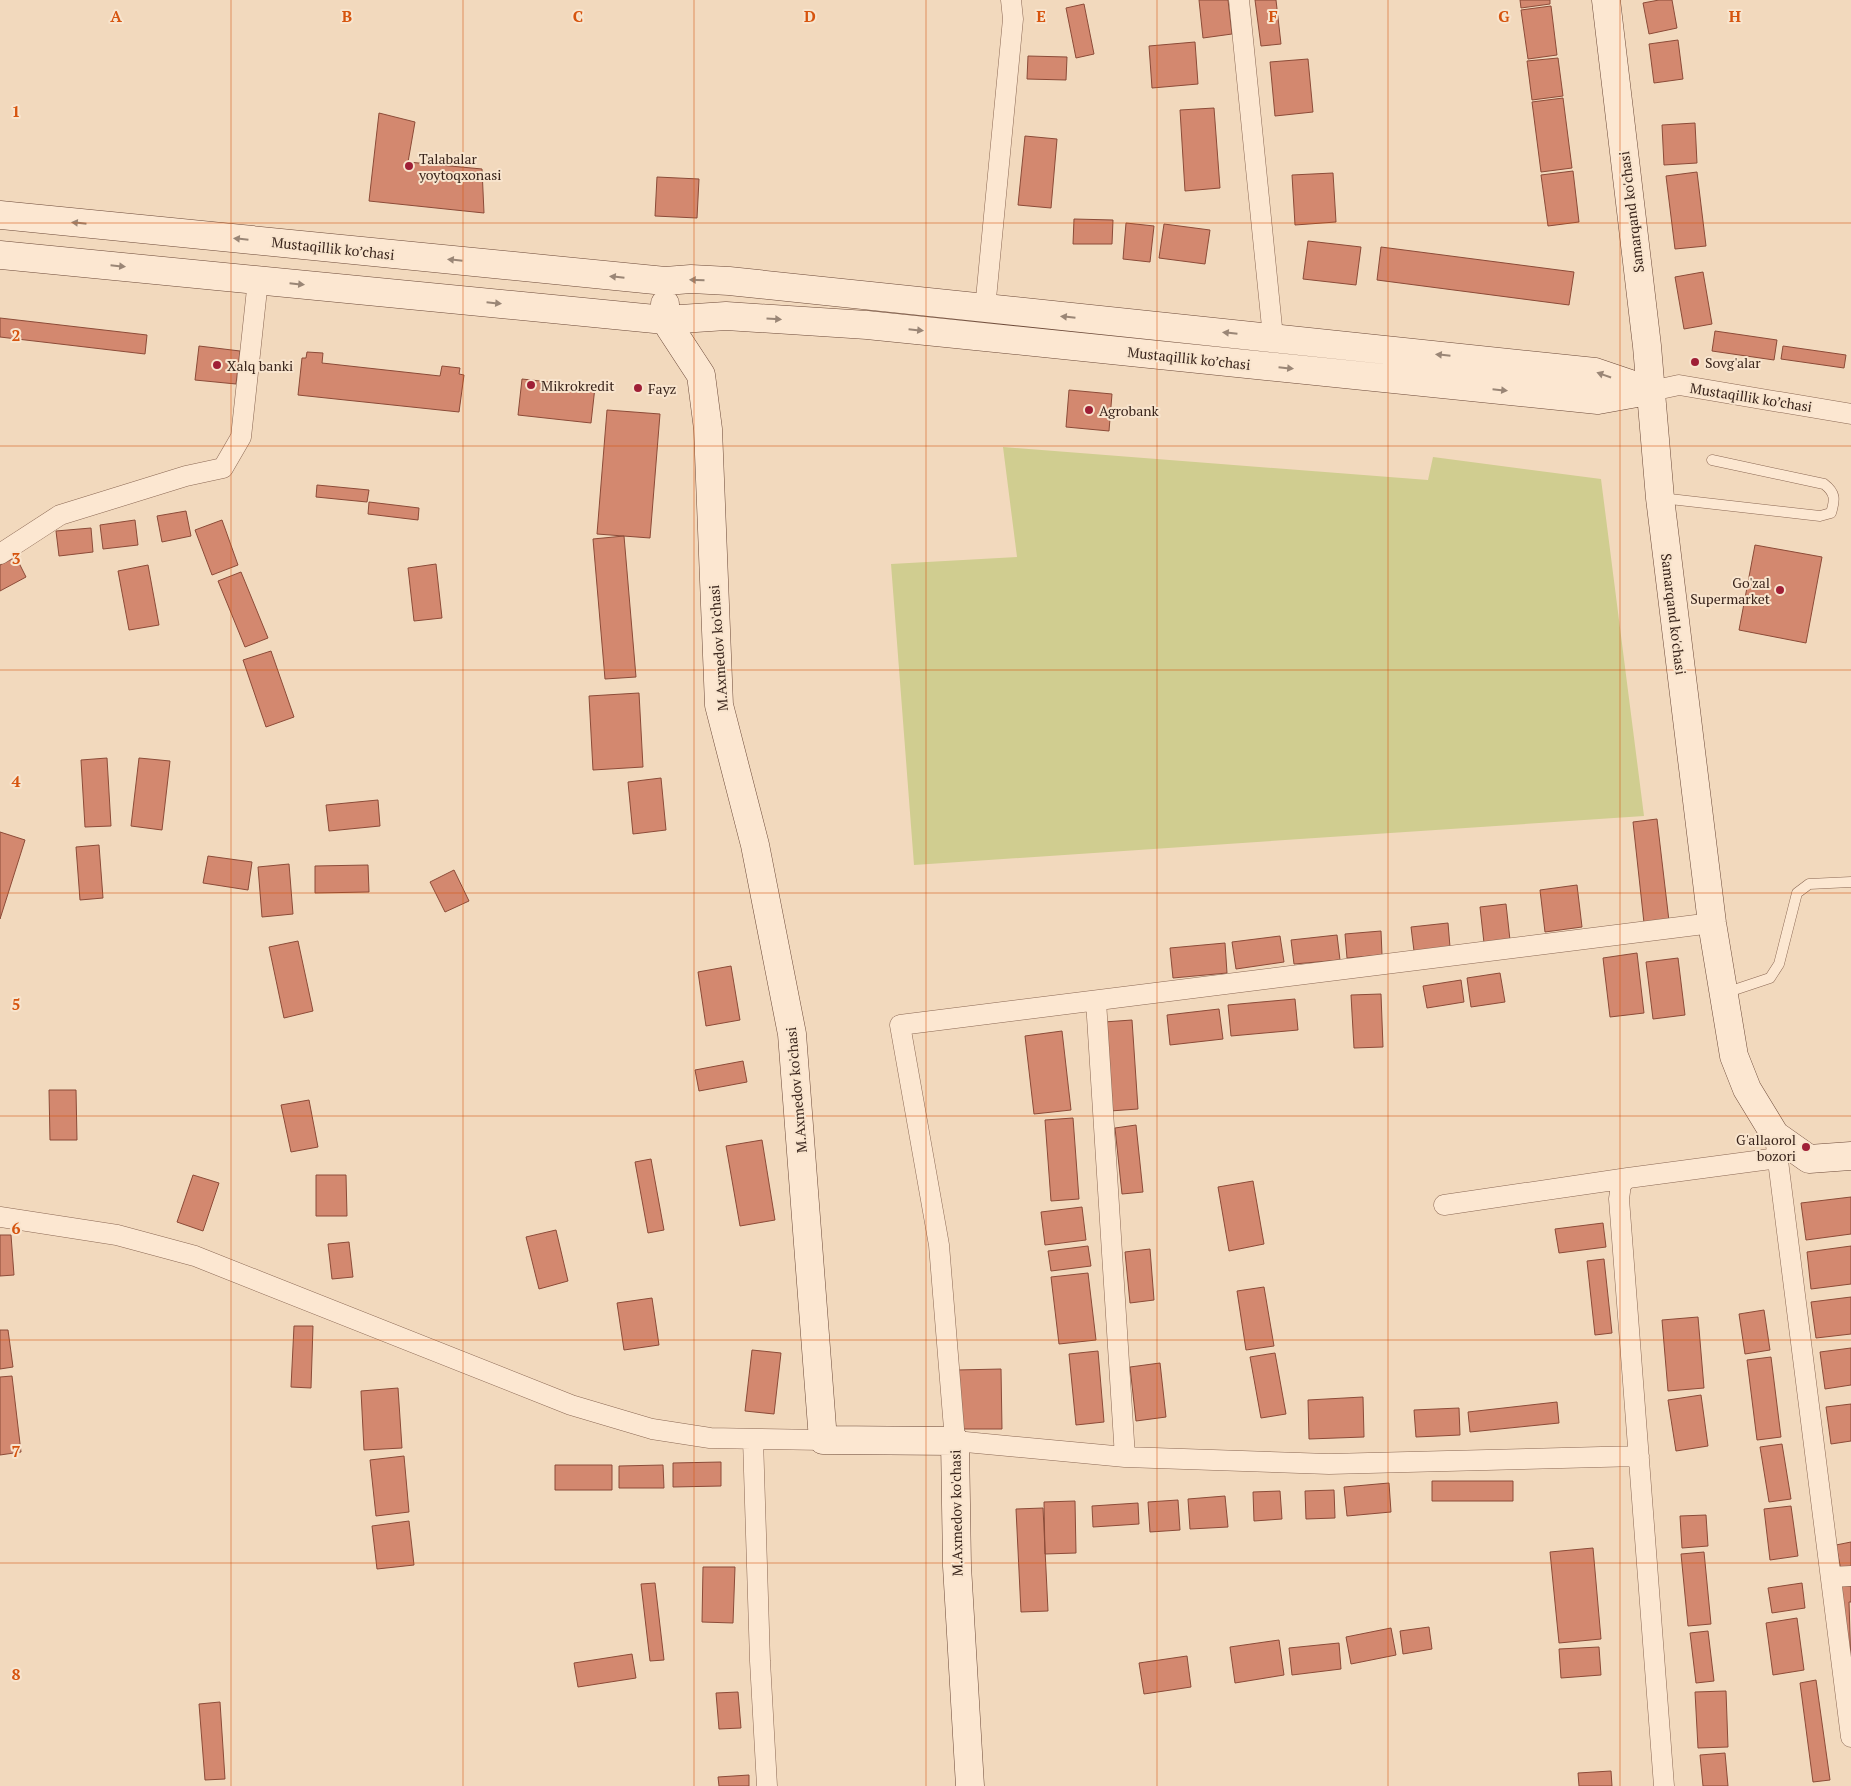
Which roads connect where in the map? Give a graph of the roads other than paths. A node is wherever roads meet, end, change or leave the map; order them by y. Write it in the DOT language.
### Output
graph roads {
  1 [pos="1011,0"];
  2 [pos="1239,0"];
  3 [pos="1606,0"];
  4 [pos="0,215"];
  5 [pos="0,255"];
  6 [pos="258,280"];
  7 [pos="665,281"];
  8 [pos="984,309"];
  9 [pos="665,320"];
  10 [pos="1273,337"];
  11 [pos="1650,391"];
  12 [pos="1851,414"];
  13 [pos="1712,460"];
  14 [pos="1660,498"];
  15 [pos="0,554"];
  16 [pos="1851,882"];
  17 [pos="1712,923"];
  18 [pos="1724,993"];
  19 [pos="1096,1001"];
  20 [pos="1776,1146"];
  21 [pos="1851,1156"];
  22 [pos="1628,1178"];
  23 [pos="1444,1205"];
  24 [pos="0,1217"];
  25 [pos="753,1439"];
  26 [pos="823,1440"];
  27 [pos="947,1441"];
  28 [pos="1639,1456"];
  29 [pos="1125,1457"];
  30 [pos="1851,1576"];
  31 [pos="1831,1577"];
  32 [pos="1847,1674"];
  33 [pos="1851,1737"];
  34 [pos="767,1786"];
  35 [pos="970,1786"];
  36 [pos="1664,1786"];
  1 -- 8 [label="street"];
  2 -- 10 [label="street"];
  3 -- 11 [label="street, Samarqand ko'chasi"];
  7 -- 4 [label="street, Mustaqillik ko’chasi, one-way"];
  5 -- 6 [label="street, one-way"];
  6 -- 9 [label="street, one-way"];
  6 -- 15 [label="street"];
  8 -- 7 [label="street, Mustaqillik ko’chasi, one-way"];
  7 -- 9 [label="street"];
  10 -- 8 [label="street, Mustaqillik ko’chasi, one-way"];
  9 -- 11 [label="street, Mustaqillik ko’chasi, one-way"];
  9 -- 26 [label="street, M.Axmedov ko'chasi"];
  11 -- 10 [label="street, Mustaqillik ko’chasi, one-way"];
  11 -- 12 [label="street, Mustaqillik ko’chasi"];
  11 -- 14 [label="street, Samarqand ko'chasi"];
  13 -- 14 [label="lane"];
  14 -- 17 [label="street, Samarqand ko'chasi"];
  16 -- 18 [label="lane"];
  17 -- 18 [label="street, Samarqand ko'chasi"];
  17 -- 19 [label="street"];
  18 -- 20 [label="street, Samarqand ko'chasi"];
  19 -- 27 [label="street"];
  19 -- 29 [label="street"];
  20 -- 21 [label="street, Samarqand ko'chasi"];
  20 -- 22 [label="street"];
  20 -- 31 [label="street"];
  22 -- 23 [label="street"];
  22 -- 28 [label="street"];
  24 -- 25 [label="street"];
  25 -- 26 [label="street"];
  25 -- 34 [label="street"];
  26 -- 27 [label="street, M.Axmedov ko'chasi"];
  27 -- 29 [label="street"];
  27 -- 35 [label="street, M.Axmedov ko'chasi"];
  28 -- 29 [label="street"];
  28 -- 36 [label="street"];
  30 -- 31 [label="street"];
  31 -- 32 [label="street"];
  32 -- 33 [label="street"];
}
